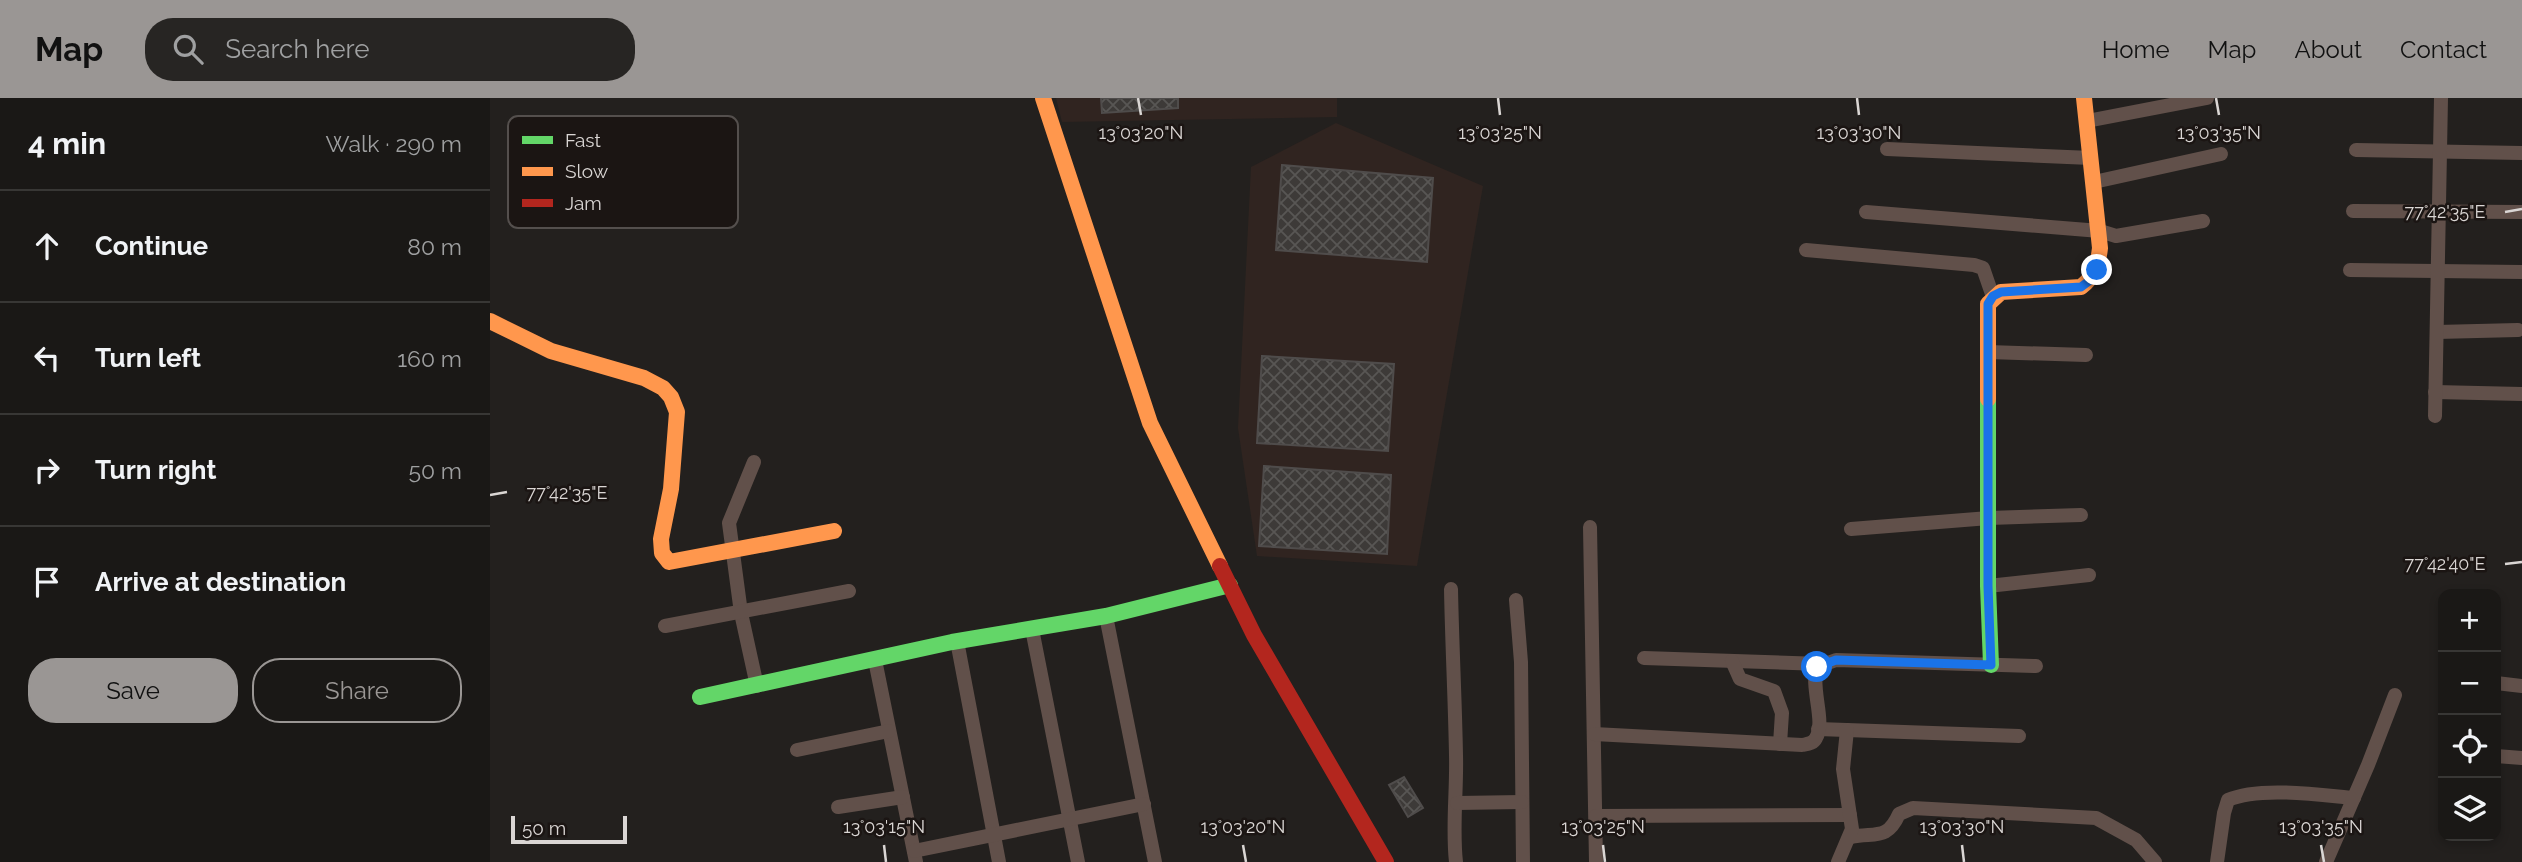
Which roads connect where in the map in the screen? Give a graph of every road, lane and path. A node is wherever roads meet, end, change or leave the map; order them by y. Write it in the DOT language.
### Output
graph roads {
  1 [pos="1043,98"];
  2 [pos="2084,98"];
  3 [pos="2207,98"];
  4 [pos="2441,98"];
  5 [pos="2087,121"];
  6 [pos="1887,149"];
  7 [pos="2356,150"];
  8 [pos="2441,151"];
  9 [pos="2522,153"];
  10 [pos="2221,154"];
  11 [pos="2091,158"];
  12 [pos="2094,182"];
  13 [pos="2353,211"];
  14 [pos="1866,212"];
  15 [pos="2439,212"];
  16 [pos="2522,212"];
  17 [pos="2203,221"];
  18 [pos="2100,231"];
  19 [pos="1806,250"];
  20 [pos="2350,270"];
  21 [pos="2437,272"];
  22 [pos="2522,272"];
  23 [pos="1993,296"];
  24 [pos="490,320"];
  25 [pos="2518,330"];
  26 [pos="2437,332"];
  27 [pos="1988,352"];
  28 [pos="2086,355"];
  29 [pos="2435,392"];
  30 [pos="2522,394"];
  31 [pos="2435,416"];
  32 [pos="754,462"];
  33 [pos="2081,515"];
  34 [pos="1989,518"];
  35 [pos="1590,527"];
  36 [pos="1851,529"];
  37 [pos="834,531"];
  38 [pos="732,549"];
  39 [pos="2089,575"];
  40 [pos="1230,585"];
  41 [pos="1988,586"];
  42 [pos="1451,589"];
  43 [pos="849,591"];
  44 [pos="1516,600"];
  45 [pos="741,613"];
  46 [pos="1106,616"];
  47 [pos="665,626"];
  48 [pos="1032,629"];
  49 [pos="957,641"];
  50 [pos="1644,658"];
  51 [pos="875,660"];
  52 [pos="1732,661"];
  53 [pos="1822,664"];
  54 [pos="1991,665"];
  55 [pos="2036,666"];
  56 [pos="2501,684"];
  57 [pos="757,686"];
  58 [pos="2522,686"];
  59 [pos="2395,695"];
  60 [pos="700,697"];
  61 [pos="1818,729"];
  62 [pos="1847,730"];
  63 [pos="889,731"];
  64 [pos="1594,734"];
  65 [pos="2019,736"];
  66 [pos="1780,744"];
  67 [pos="797,750"];
  68 [pos="2501,756"];
  69 [pos="2522,758"];
  70 [pos="903,797"];
  71 [pos="2354,798"];
  72 [pos="1522,802"];
  73 [pos="1457,803"];
  74 [pos="1144,804"];
  75 [pos="838,807"];
  76 [pos="1850,815"];
  77 [pos="1595,816"];
  78 [pos="1069,821"];
  79 [pos="994,835"];
  80 [pos="1851,837"];
  81 [pos="915,857"];
  82 [pos="999,862"];
  83 [pos="1078,862"];
  84 [pos="1155,862"];
  85 [pos="1386,862"];
  86 [pos="1456,862"];
  87 [pos="1523,862"];
  88 [pos="1596,862"];
  89 [pos="1838,862"];
  90 [pos="2155,862"];
  91 [pos="2217,862"];
  92 [pos="2326,862"];
  1 -- 40 [label="street"];
  2 -- 5 [label="street"];
  3 -- 5 [label="street"];
  4 -- 8 [label="street"];
  5 -- 11 [label="street"];
  6 -- 11 [label="street"];
  7 -- 8 [label="street"];
  8 -- 9 [label="street"];
  8 -- 15 [label="street"];
  10 -- 12 [label="street"];
  11 -- 12 [label="street"];
  12 -- 18 [label="street"];
  13 -- 15 [label="street"];
  14 -- 18 [label="street"];
  15 -- 16 [label="street"];
  15 -- 21 [label="street"];
  17 -- 18 [label="street"];
  18 -- 23 [label="street"];
  19 -- 23 [label="street"];
  20 -- 21 [label="street"];
  21 -- 22 [label="street"];
  21 -- 26 [label="street"];
  23 -- 27 [label="street"];
  24 -- 38 [label="street"];
  25 -- 26 [label="street"];
  26 -- 29 [label="street"];
  27 -- 28 [label="street"];
  27 -- 34 [label="street"];
  29 -- 30 [label="street"];
  29 -- 31 [label="street"];
  32 -- 38 [label="street"];
  33 -- 34 [label="street"];
  34 -- 36 [label="street"];
  34 -- 41 [label="street"];
  35 -- 64 [label="street"];
  37 -- 38 [label="street"];
  38 -- 45 [label="street"];
  39 -- 41 [label="street"];
  40 -- 46 [label="street"];
  40 -- 85 [label="street"];
  41 -- 54 [label="street"];
  42 -- 73 [label="street"];
  43 -- 45 [label="street"];
  44 -- 72 [label="street"];
  45 -- 47 [label="street"];
  45 -- 57 [label="street"];
  46 -- 48 [label="street"];
  46 -- 74 [label="street"];
  48 -- 49 [label="street"];
  48 -- 78 [label="street"];
  49 -- 51 [label="street"];
  49 -- 79 [label="street"];
  50 -- 52 [label="street"];
  51 -- 57 [label="street"];
  51 -- 63 [label="street"];
  52 -- 53 [label="street"];
  52 -- 66 [label="street"];
  53 -- 54 [label="street"];
  53 -- 61 [label="street"];
  54 -- 55 [label="street"];
  56 -- 58 [label="street"];
  57 -- 60 [label="street"];
  59 -- 71 [label="street"];
  61 -- 62 [label="street"];
  61 -- 66 [label="street"];
  62 -- 65 [label="street"];
  62 -- 76 [label="street"];
  63 -- 67 [label="street"];
  63 -- 70 [label="street"];
  64 -- 66 [label="street"];
  64 -- 77 [label="street"];
  68 -- 69 [label="street"];
  70 -- 75 [label="street"];
  70 -- 81 [label="street"];
  71 -- 91 [label="street"];
  71 -- 92 [label="street"];
  72 -- 73 [label="street"];
  72 -- 87 [label="street"];
  73 -- 86 [label="street"];
  74 -- 78 [label="street"];
  74 -- 84 [label="street"];
  76 -- 77 [label="street"];
  76 -- 80 [label="street"];
  77 -- 88 [label="street"];
  78 -- 79 [label="street"];
  78 -- 83 [label="street"];
  79 -- 81 [label="street"];
  79 -- 82 [label="street"];
  80 -- 89 [label="street"];
  80 -- 90 [label="street"];
}
